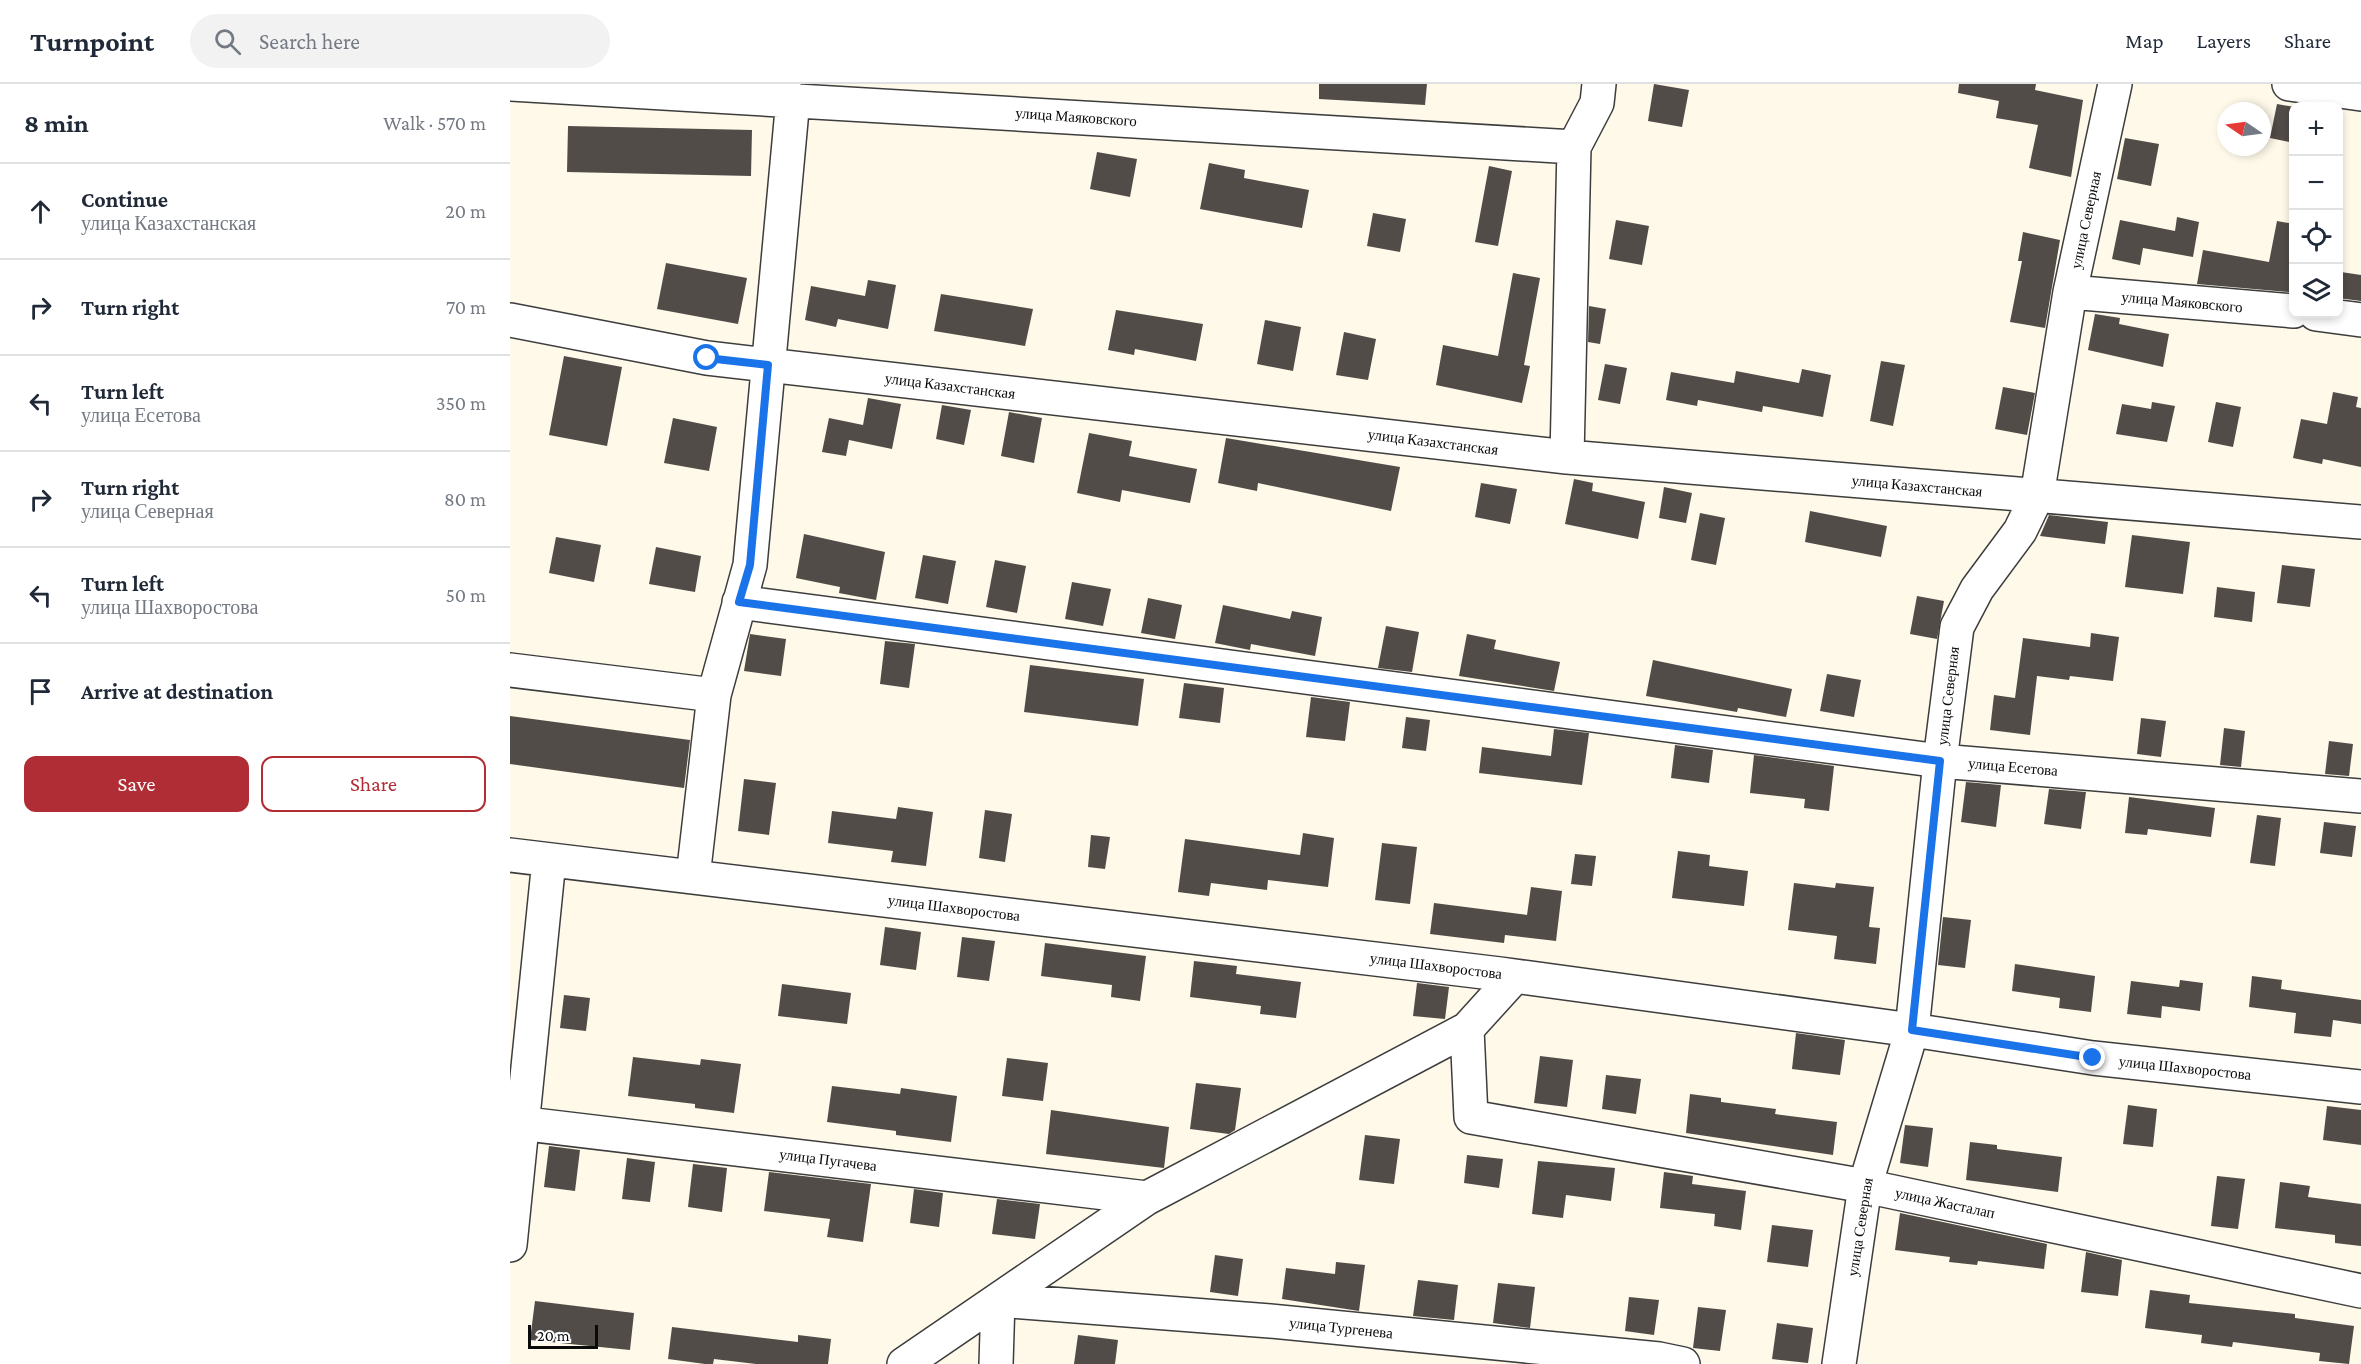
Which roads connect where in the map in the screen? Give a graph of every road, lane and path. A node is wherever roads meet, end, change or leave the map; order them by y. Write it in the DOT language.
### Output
graph roads {
  1 [pos="511,84"];
  2 [pos="1599,84"];
  3 [pos="2115,84"];
  4 [pos="2289,84"];
  5 [pos="578,85"];
  6 [pos="2361,94"];
  7 [pos="793,99"];
  8 [pos="1574,147"];
  9 [pos="2070,292"];
  10 [pos="2289,311"];
  11 [pos="2343,318"];
  12 [pos="510,320"];
  13 [pos="2361,320"];
  14 [pos="768,365"];
  15 [pos="1567,457"];
  16 [pos="2037,496"];
  17 [pos="2361,522"];
  18 [pos="739,602"];
  19 [pos="510,670"];
  20 [pos="714,695"];
  21 [pos="1940,761"];
  22 [pos="2361,796"];
  23 [pos="510,855"];
  24 [pos="549,860"];
  25 [pos="693,877"];
  26 [pos="1515,976"];
  27 [pos="1467,1029"];
  28 [pos="1912,1030"];
  29 [pos="2361,1087"];
  30 [pos="517,1123"];
  31 [pos="1865,1186"];
  32 [pos="1147,1198"];
  33 [pos="510,1245"];
  34 [pos="2361,1291"];
  35 [pos="998,1300"];
  36 [pos="904,1364"];
  37 [pos="996,1364"];
  38 [pos="1683,1364"];
  39 [pos="1839,1364"];
  1 -- 5 [label="street, улица Маяковского"];
  2 -- 8 [label="street"];
  3 -- 9 [label="street, улица Северная"];
  4 -- 6 [label="street"];
  5 -- 7 [label="street, улица Маяковского"];
  7 -- 8 [label="street, улица Маяковского"];
  7 -- 14 [label="street"];
  8 -- 15 [label="street"];
  9 -- 10 [label="street, улица Маяковского"];
  9 -- 16 [label="street, улица Северная"];
  11 -- 13 [label="street"];
  12 -- 14 [label="street, улица Казахстанская"];
  14 -- 15 [label="street, улица Казахстанская"];
  14 -- 18 [label="street"];
  15 -- 16 [label="street, улица Казахстанская"];
  16 -- 17 [label="street, улица Казахстанская"];
  16 -- 21 [label="street, улица Северная"];
  18 -- 20 [label="street"];
  18 -- 21 [label="street, улица Есетова"];
  19 -- 20 [label="street"];
  20 -- 25 [label="street"];
  21 -- 22 [label="street, улица Есетова"];
  21 -- 28 [label="street, улица Северная"];
  23 -- 24 [label="street, улица Шахворостова"];
  24 -- 25 [label="street, улица Шахворостова"];
  24 -- 30 [label="street"];
  25 -- 26 [label="street, улица Шахворостова"];
  26 -- 27 [label="street"];
  26 -- 28 [label="street, улица Шахворостова"];
  27 -- 31 [label="street, улица Жасталап"];
  27 -- 32 [label="street"];
  28 -- 29 [label="street, улица Шахворостова"];
  28 -- 31 [label="street, улица Северная"];
  30 -- 32 [label="street, улица Пугачева"];
  30 -- 33 [label="street"];
  31 -- 34 [label="street, улица Жасталап"];
  31 -- 39 [label="street, улица Северная"];
  32 -- 35 [label="street"];
  35 -- 36 [label="street"];
  35 -- 37 [label="street"];
  35 -- 38 [label="street, улица Тургенева"];
}
